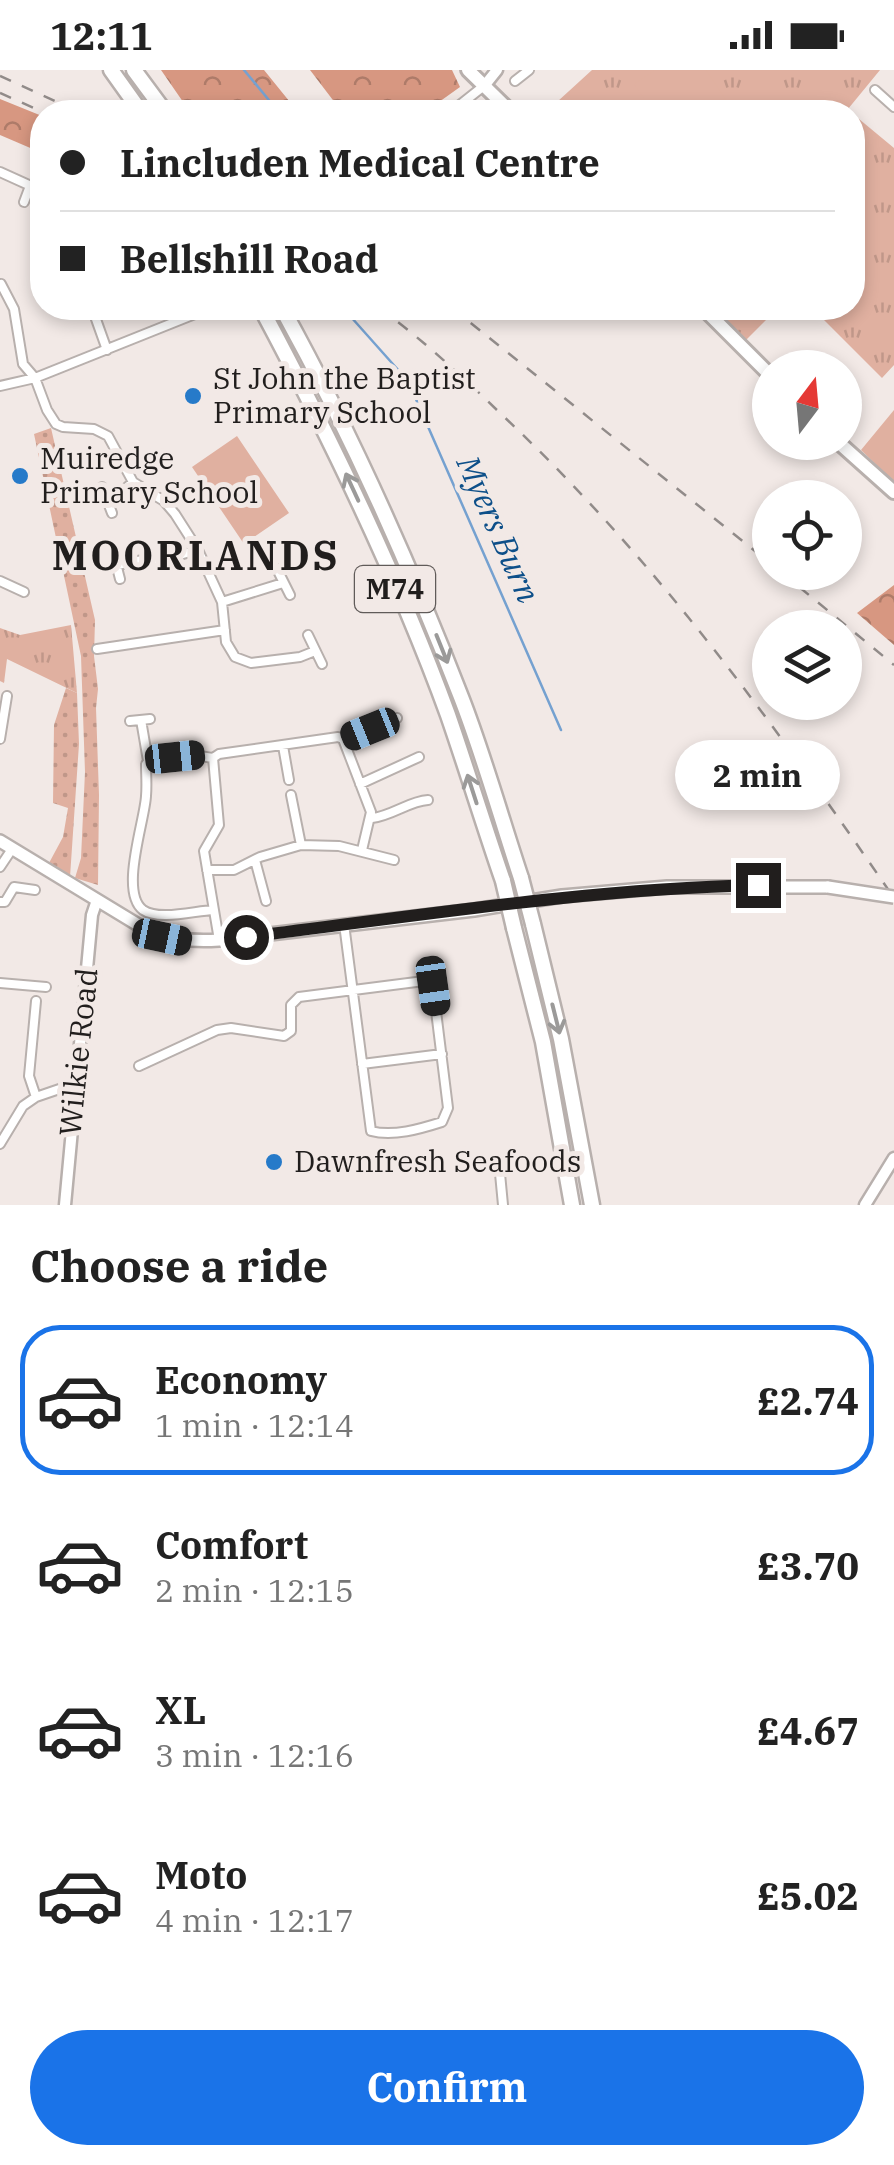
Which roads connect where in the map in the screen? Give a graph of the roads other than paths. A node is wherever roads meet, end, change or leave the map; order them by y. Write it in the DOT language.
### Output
graph roads {
  1 [pos="111,70"];
  2 [pos="134,70"];
  3 [pos="468,70"];
  4 [pos="497,70"];
  5 [pos="525,71"];
  6 [pos="515,81"];
  7 [pos="485,86"];
  8 [pos="875,90"];
  9 [pos="132,100"];
  10 [pos="156,100"];
  11 [pos="466,100"];
  12 [pos="499,100"];
  13 [pos="894,108"];
  14 [pos="0,172"];
  15 [pos="30,186"];
  16 [pos="24,202"];
  17 [pos="1,284"];
  18 [pos="3,299"];
  19 [pos="96,320"];
  20 [pos="175,320"];
  21 [pos="268,320"];
  22 [pos="289,320"];
  23 [pos="716,320"];
  24 [pos="108,350"];
  25 [pos="752,356"];
  26 [pos="35,378"];
  27 [pos="0,386"];
  28 [pos="105,418"];
  29 [pos="100,430"];
  30 [pos="858,460"];
  31 [pos="133,482"];
  32 [pos="102,488"];
  33 [pos="894,492"];
  34 [pos="107,499"];
  35 [pos="112,513"];
  36 [pos="198,550"];
  37 [pos="114,552"];
  38 [pos="117,565"];
  39 [pos="277,569"];
  40 [pos="120,579"];
  41 [pos="0,581"];
  42 [pos="283,583"];
  43 [pos="24,592"];
  44 [pos="290,595"];
  45 [pos="222,602"];
  46 [pos="225,630"];
  47 [pos="118,632"];
  48 [pos="308,635"];
  49 [pos="120,646"];
  50 [pos="98,649"];
  51 [pos="315,651"];
  52 [pos="322,664"];
  53 [pos="7,696"];
  54 [pos="398,718"];
  55 [pos="130,721"];
  56 [pos="0,739"];
  57 [pos="343,740"];
  58 [pos="282,746"];
  59 [pos="418,757"];
  60 [pos="213,758"];
  61 [pos="148,761"];
  62 [pos="289,780"];
  63 [pos="360,784"];
  64 [pos="291,796"];
  65 [pos="428,800"];
  66 [pos="372,818"];
  67 [pos="0,841"];
  68 [pos="301,845"];
  69 [pos="12,849"];
  70 [pos="362,850"];
  71 [pos="255,860"];
  72 [pos="394,860"];
  73 [pos="0,867"];
  74 [pos="207,870"];
  75 [pos="35,890"];
  76 [pos="269,894"];
  77 [pos="894,897"];
  78 [pos="97,900"];
  79 [pos="0,902"];
  80 [pos="213,910"];
  81 [pos="344,924"];
  82 [pos="218,940"];
  83 [pos="0,983"];
  84 [pos="46,987"];
  85 [pos="353,991"];
  86 [pos="36,1001"];
  87 [pos="442,1054"];
  88 [pos="362,1064"];
  89 [pos="139,1066"];
  90 [pos="74,1084"];
  91 [pos="36,1097"];
  92 [pos="0,1144"];
  93 [pos="894,1158"];
  94 [pos="499,1163"];
  95 [pos="65,1205"];
  96 [pos="504,1205"];
  97 [pos="572,1205"];
  98 [pos="592,1205"];
  99 [pos="865,1205"];
  1 -- 9 [label="highway"];
  2 -- 10 [label="highway"];
  3 -- 7 [label="main road"];
  4 -- 7 [label="street"];
  5 -- 6 [label="street"];
  7 -- 11 [label="street"];
  7 -- 12 [label="main road"];
  8 -- 13 [label="street"];
  14 -- 15 [label="street"];
  15 -- 16 [label="street"];
  17 -- 18 [label="street"];
  18 -- 26 [label="street"];
  19 -- 24 [label="street"];
  20 -- 24 [label="street"];
  97 -- 21 [label="highway, M74, one-way, bridge"];
  22 -- 98 [label="highway, M74, one-way, bridge"];
  23 -- 25 [label="main road"];
  24 -- 26 [label="street"];
  26 -- 27 [label="street"];
  26 -- 29 [label="street"];
  28 -- 29 [label="street"];
  29 -- 31 [label="street"];
  30 -- 33 [label="main road"];
  31 -- 34 [label="street"];
  31 -- 36 [label="street"];
  32 -- 34 [label="street"];
  34 -- 35 [label="street"];
  36 -- 38 [label="street"];
  36 -- 45 [label="street"];
  37 -- 38 [label="street"];
  38 -- 40 [label="street"];
  39 -- 42 [label="street"];
  41 -- 43 [label="street"];
  42 -- 44 [label="street"];
  42 -- 45 [label="street"];
  45 -- 46 [label="street"];
  46 -- 49 [label="street"];
  46 -- 51 [label="street"];
  47 -- 49 [label="street"];
  48 -- 51 [label="street"];
  49 -- 50 [label="street"];
  51 -- 52 [label="street"];
  53 -- 56 [label="street"];
  54 -- 57 [label="street"];
  55 -- 61 [label="street"];
  57 -- 58 [label="street"];
  57 -- 63 [label="street"];
  58 -- 60 [label="street"];
  58 -- 62 [label="street"];
  59 -- 63 [label="street"];
  60 -- 61 [label="street"];
  60 -- 74 [label="street"];
  61 -- 80 [label="street"];
  63 -- 66 [label="street"];
  64 -- 68 [label="street"];
  65 -- 66 [label="street"];
  66 -- 70 [label="street"];
  67 -- 69 [label="main road"];
  68 -- 70 [label="street"];
  68 -- 71 [label="street"];
  69 -- 73 [label="street"];
  69 -- 78 [label="main road"];
  70 -- 72 [label="street"];
  71 -- 74 [label="street"];
  71 -- 76 [label="street"];
  74 -- 80 [label="street"];
  75 -- 79 [label="street"];
  77 -- 81 [label="main road, bridge"];
  78 -- 82 [label="main road"];
  78 -- 90 [label="street, Wilkie Road"];
  80 -- 82 [label="street"];
  81 -- 82 [label="main road"];
  81 -- 85 [label="street"];
  83 -- 84 [label="street"];
  85 -- 87 [label="street"];
  85 -- 88 [label="street"];
  85 -- 89 [label="street"];
  86 -- 91 [label="street"];
  87 -- 88 [label="street"];
  87 -- 88 [label="street"];
  90 -- 91 [label="street"];
  90 -- 95 [label="street, Wilkie Road"];
  91 -- 92 [label="street"];
  93 -- 99 [label="street"];
  94 -- 96 [label="street"];
}
